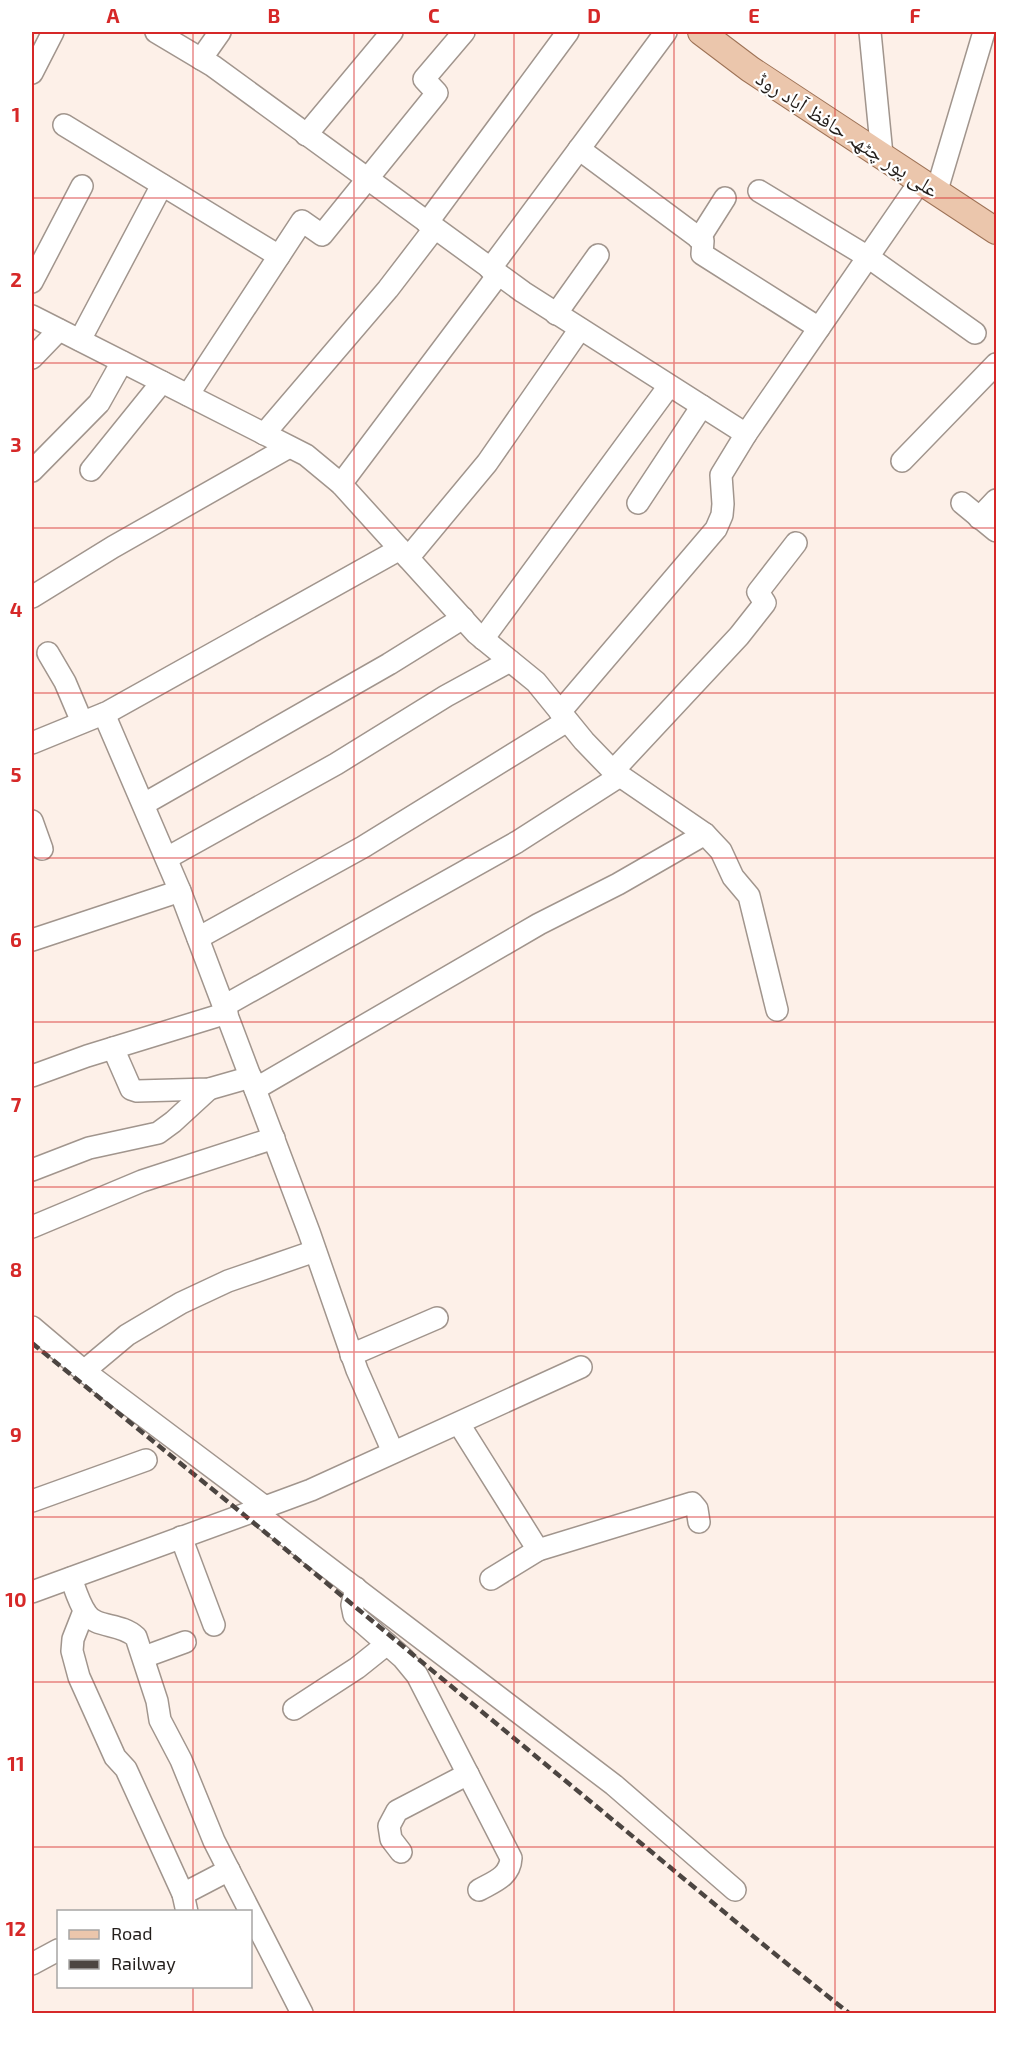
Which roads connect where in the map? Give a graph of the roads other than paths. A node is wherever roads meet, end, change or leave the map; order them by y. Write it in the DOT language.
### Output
graph roads {
  1 [pos="53,32"];
  2 [pos="156,32"];
  3 [pos="220,32"];
  4 [pos="393,32"];
  5 [pos="464,32"];
  6 [pos="568,32"];
  7 [pos="666,32"];
  8 [pos="870,32"];
  9 [pos="711,35"];
  10 [pos="987,40"];
  11 [pos="201,59"];
  12 [pos="32,73"];
  13 [pos="64,125"];
  14 [pos="306,135"];
  15 [pos="579,149"];
  16 [pos="882,154"];
  17 [pos="368,180"];
  18 [pos="162,185"];
  19 [pos="929,185"];
  20 [pos="82,186"];
  21 [pos="759,191"];
  22 [pos="725,198"];
  23 [pos="431,226"];
  24 [pos="996,231"];
  25 [pos="699,239"];
  26 [pos="598,255"];
  27 [pos="279,256"];
  28 [pos="868,257"];
  29 [pos="494,272"];
  30 [pos="32,282"];
  31 [pos="556,314"];
  32 [pos="32,316"];
  33 [pos="819,328"];
  34 [pos="580,329"];
  35 [pos="59,330"];
  36 [pos="975,333"];
  37 [pos="80,340"];
  38 [pos="32,358"];
  39 [pos="122,362"];
  40 [pos="996,364"];
  41 [pos="162,382"];
  42 [pos="669,386"];
  43 [pos="188,395"];
  44 [pos="702,406"];
  45 [pos="264,434"];
  46 [pos="746,435"];
  47 [pos="289,447"];
  48 [pos="902,461"];
  49 [pos="91,470"];
  50 [pos="32,471"];
  51 [pos="341,484"];
  52 [pos="996,500"];
  53 [pos="638,503"];
  54 [pos="962,503"];
  55 [pos="979,518"];
  56 [pos="996,531"];
  57 [pos="796,543"];
  58 [pos="404,553"];
  59 [pos="32,597"];
  60 [pos="463,618"];
  61 [pos="483,639"];
  62 [pos="48,653"];
  63 [pos="510,661"];
  64 [pos="104,714"];
  65 [pos="564,717"];
  66 [pos="82,722"];
  67 [pos="32,743"];
  68 [pos="617,774"];
  69 [pos="144,804"];
  70 [pos="32,821"];
  71 [pos="705,834"];
  72 [pos="42,849"];
  73 [pos="167,858"];
  74 [pos="180,891"];
  75 [pos="198,938"];
  76 [pos="32,940"];
  77 [pos="225,1009"];
  78 [pos="777,1010"];
  79 [pos="113,1048"];
  80 [pos="32,1076"];
  81 [pos="253,1083"];
  82 [pos="209,1089"];
  83 [pos="274,1138"];
  84 [pos="32,1170"];
  85 [pos="32,1227"];
  86 [pos="315,1251"];
  87 [pos="437,1318"];
  88 [pos="32,1328"];
  89 [pos="351,1355"];
  90 [pos="581,1367"];
  91 [pos="84,1371"];
  92 [pos="459,1424"];
  93 [pos="393,1452"];
  94 [pos="146,1460"];
  95 [pos="32,1501"];
  96 [pos="260,1509"];
  97 [pos="699,1522"];
  98 [pos="181,1537"];
  99 [pos="538,1550"];
  100 [pos="71,1578"];
  101 [pos="491,1579"];
  102 [pos="356,1588"];
  103 [pos="32,1592"];
  104 [pos="84,1611"];
  105 [pos="214,1625"];
  106 [pos="185,1642"];
  107 [pos="387,1644"];
  108 [pos="144,1657"];
  109 [pos="294,1709"];
  110 [pos="468,1774"];
  111 [pos="401,1852"];
  112 [pos="229,1870"];
  113 [pos="478,1890"];
  114 [pos="735,1890"];
  115 [pos="185,1907"];
  116 [pos="249,1910"];
  117 [pos="252,1915"];
  118 [pos="57,1951"];
  119 [pos="32,1964"];
  120 [pos="302,2013"];
  1 -- 12 [label="street"];
  2 -- 11 [label="street"];
  3 -- 11 [label="street"];
  4 -- 14 [label="street"];
  5 -- 17 [label="street"];
  6 -- 23 [label="street"];
  7 -- 15 [label="street"];
  8 -- 16 [label="street"];
  9 -- 16 [label="main road, علی پور چٹھہ حافظ آباد روڈ"];
  10 -- 19 [label="street"];
  11 -- 14 [label="street"];
  13 -- 18 [label="street"];
  14 -- 17 [label="street"];
  15 -- 25 [label="street"];
  15 -- 29 [label="street"];
  16 -- 19 [label="main road, علی پور چٹھہ حافظ آباد روڈ"];
  17 -- 23 [label="street"];
  17 -- 27 [label="street"];
  18 -- 27 [label="street"];
  18 -- 37 [label="street"];
  19 -- 24 [label="main road, علی پور چٹھہ حافظ آباد روڈ"];
  19 -- 28 [label="street"];
  20 -- 30 [label="street"];
  21 -- 28 [label="street"];
  22 -- 25 [label="street"];
  23 -- 29 [label="street"];
  23 -- 45 [label="street"];
  25 -- 33 [label="street"];
  26 -- 31 [label="street"];
  27 -- 43 [label="street"];
  28 -- 33 [label="street"];
  28 -- 36 [label="street"];
  29 -- 31 [label="street"];
  29 -- 51 [label="street"];
  31 -- 34 [label="street"];
  32 -- 35 [label="street"];
  33 -- 46 [label="street"];
  34 -- 42 [label="street"];
  34 -- 58 [label="street"];
  35 -- 37 [label="street"];
  35 -- 38 [label="street"];
  37 -- 39 [label="street"];
  39 -- 41 [label="street"];
  39 -- 50 [label="street"];
  40 -- 48 [label="street"];
  41 -- 43 [label="street"];
  41 -- 49 [label="street"];
  42 -- 44 [label="street"];
  42 -- 61 [label="street"];
  43 -- 45 [label="street"];
  44 -- 46 [label="street"];
  44 -- 53 [label="street"];
  45 -- 47 [label="street"];
  46 -- 65 [label="street"];
  47 -- 51 [label="street"];
  47 -- 59 [label="street"];
  51 -- 58 [label="street"];
  52 -- 55 [label="street"];
  54 -- 55 [label="street"];
  55 -- 56 [label="street"];
  57 -- 68 [label="street"];
  58 -- 60 [label="street"];
  58 -- 64 [label="street"];
  60 -- 61 [label="street"];
  60 -- 69 [label="street"];
  61 -- 63 [label="street"];
  62 -- 66 [label="street"];
  63 -- 65 [label="street"];
  63 -- 73 [label="street"];
  64 -- 66 [label="street"];
  64 -- 69 [label="street"];
  65 -- 68 [label="street"];
  65 -- 75 [label="street"];
  66 -- 67 [label="street"];
  68 -- 71 [label="street"];
  68 -- 77 [label="street"];
  69 -- 73 [label="street"];
  70 -- 72 [label="street"];
  71 -- 78 [label="street"];
  71 -- 81 [label="street"];
  73 -- 74 [label="street"];
  74 -- 75 [label="street"];
  74 -- 76 [label="street"];
  75 -- 77 [label="street"];
  77 -- 79 [label="street"];
  77 -- 81 [label="street"];
  79 -- 80 [label="street"];
  79 -- 82 [label="street"];
  81 -- 82 [label="street"];
  81 -- 83 [label="street"];
  82 -- 84 [label="street"];
  83 -- 85 [label="street"];
  83 -- 86 [label="street"];
  86 -- 89 [label="street"];
  86 -- 91 [label="street"];
  87 -- 89 [label="street"];
  88 -- 91 [label="street"];
  89 -- 93 [label="street"];
  90 -- 92 [label="street"];
  91 -- 96 [label="street"];
  92 -- 93 [label="street"];
  92 -- 99 [label="street"];
  93 -- 96 [label="street"];
  94 -- 95 [label="street"];
  96 -- 98 [label="street"];
  96 -- 102 [label="street"];
  97 -- 99 [label="street"];
  98 -- 100 [label="street"];
  98 -- 105 [label="street"];
  99 -- 101 [label="street"];
  100 -- 103 [label="street"];
  100 -- 104 [label="street"];
  102 -- 107 [label="street"];
  102 -- 114 [label="street"];
  104 -- 108 [label="street"];
  104 -- 115 [label="street"];
  106 -- 108 [label="street"];
  107 -- 109 [label="street"];
  107 -- 110 [label="street"];
  108 -- 112 [label="street"];
  110 -- 111 [label="street"];
  110 -- 113 [label="street"];
  112 -- 115 [label="street"];
  112 -- 116 [label="street"];
  117 -- 120 [label="street"];
  118 -- 119 [label="street"];
}
